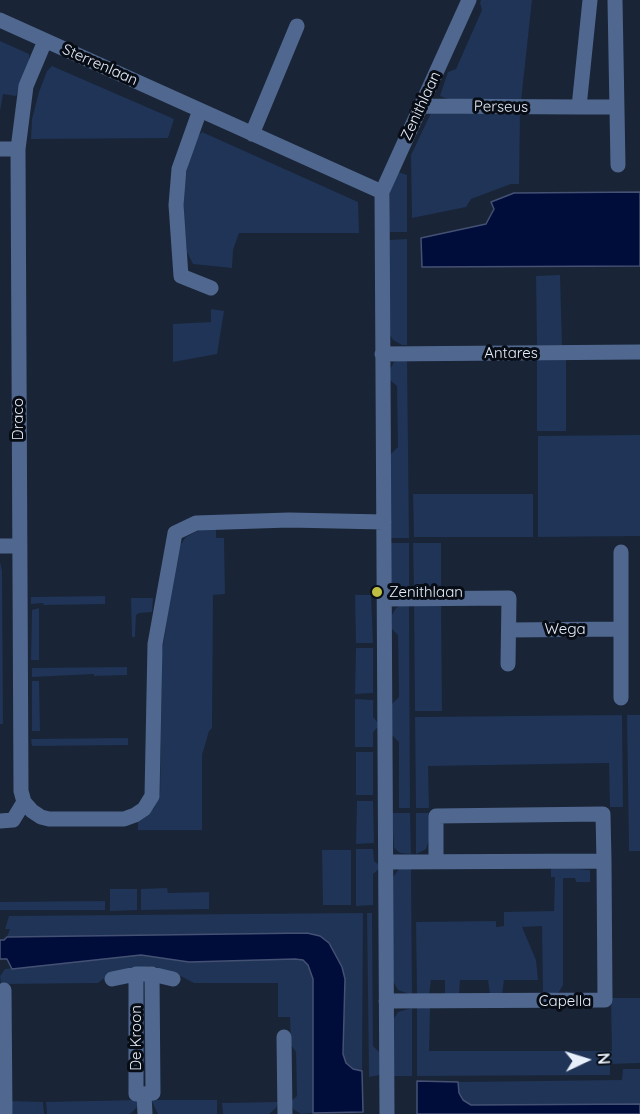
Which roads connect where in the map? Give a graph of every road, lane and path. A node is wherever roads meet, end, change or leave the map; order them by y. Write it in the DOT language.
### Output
graph roads {
  1 [pos="469,0"];
  2 [pos="590,0"];
  3 [pos="615,0"];
  4 [pos="0,20"];
  5 [pos="297,26"];
  6 [pos="45,40"];
  7 [pos="423,106"];
  8 [pos="579,107"];
  9 [pos="617,107"];
  10 [pos="200,110"];
  11 [pos="252,134"];
  12 [pos="0,149"];
  13 [pos="18,149"];
  14 [pos="618,165"];
  15 [pos="382,192"];
  16 [pos="211,288"];
  17 [pos="640,352"];
  18 [pos="382,354"];
  19 [pos="384,522"];
  20 [pos="0,546"];
  21 [pos="19,546"];
  22 [pos="621,552"];
  23 [pos="385,599"];
  24 [pos="621,629"];
  25 [pos="509,630"];
  26 [pos="508,664"];
  27 [pos="621,698"];
  28 [pos="24,801"];
  29 [pos="0,821"];
  30 [pos="604,861"];
  31 [pos="386,862"];
  32 [pos="436,862"];
  33 [pos="136,974"];
  34 [pos="152,974"];
  35 [pos="173,978"];
  36 [pos="112,979"];
  37 [pos="4,990"];
  38 [pos="386,1001"];
  39 [pos="284,1037"];
  40 [pos="144,1094"];
  41 [pos="5,1114"];
  42 [pos="145,1114"];
  43 [pos="285,1114"];
  44 [pos="387,1114"];
  1 -- 7 [label="street, Zenithlaan"];
  2 -- 8 [label="street"];
  3 -- 9 [label="street"];
  4 -- 6 [label="street, Sterrenlaan"];
  5 -- 11 [label="street"];
  6 -- 10 [label="street, Sterrenlaan"];
  6 -- 13 [label="street, Draco"];
  7 -- 8 [label="street, Perseus"];
  7 -- 15 [label="street, Zenithlaan"];
  8 -- 9 [label="street, Perseus"];
  9 -- 14 [label="street"];
  10 -- 11 [label="street, Sterrenlaan"];
  10 -- 16 [label="street"];
  11 -- 15 [label="street, Sterrenlaan"];
  12 -- 13 [label="street"];
  13 -- 21 [label="street, Draco"];
  15 -- 18 [label="street, Zenithlaan"];
  17 -- 18 [label="street, Antares"];
  18 -- 19 [label="street, Zenithlaan"];
  19 -- 23 [label="street, Zenithlaan"];
  19 -- 28 [label="street"];
  20 -- 21 [label="street"];
  21 -- 28 [label="street, Draco"];
  22 -- 24 [label="street"];
  23 -- 25 [label="street"];
  23 -- 31 [label="street, Zenithlaan"];
  24 -- 25 [label="street, Wega"];
  24 -- 27 [label="street"];
  25 -- 26 [label="street"];
  28 -- 29 [label="street"];
  30 -- 32 [label="street"];
  30 -- 32 [label="street, Capella"];
  30 -- 38 [label="street, Capella"];
  31 -- 32 [label="street"];
  31 -- 38 [label="street, Zenithlaan"];
  33 -- 34 [label="street"];
  33 -- 36 [label="street"];
  33 -- 40 [label="street, De Kroon"];
  34 -- 35 [label="street"];
  34 -- 40 [label="street, De Kroon"];
  37 -- 41 [label="street"];
  38 -- 44 [label="street, Zenithlaan"];
  39 -- 43 [label="street"];
  40 -- 42 [label="street, De Kroon"];
}
